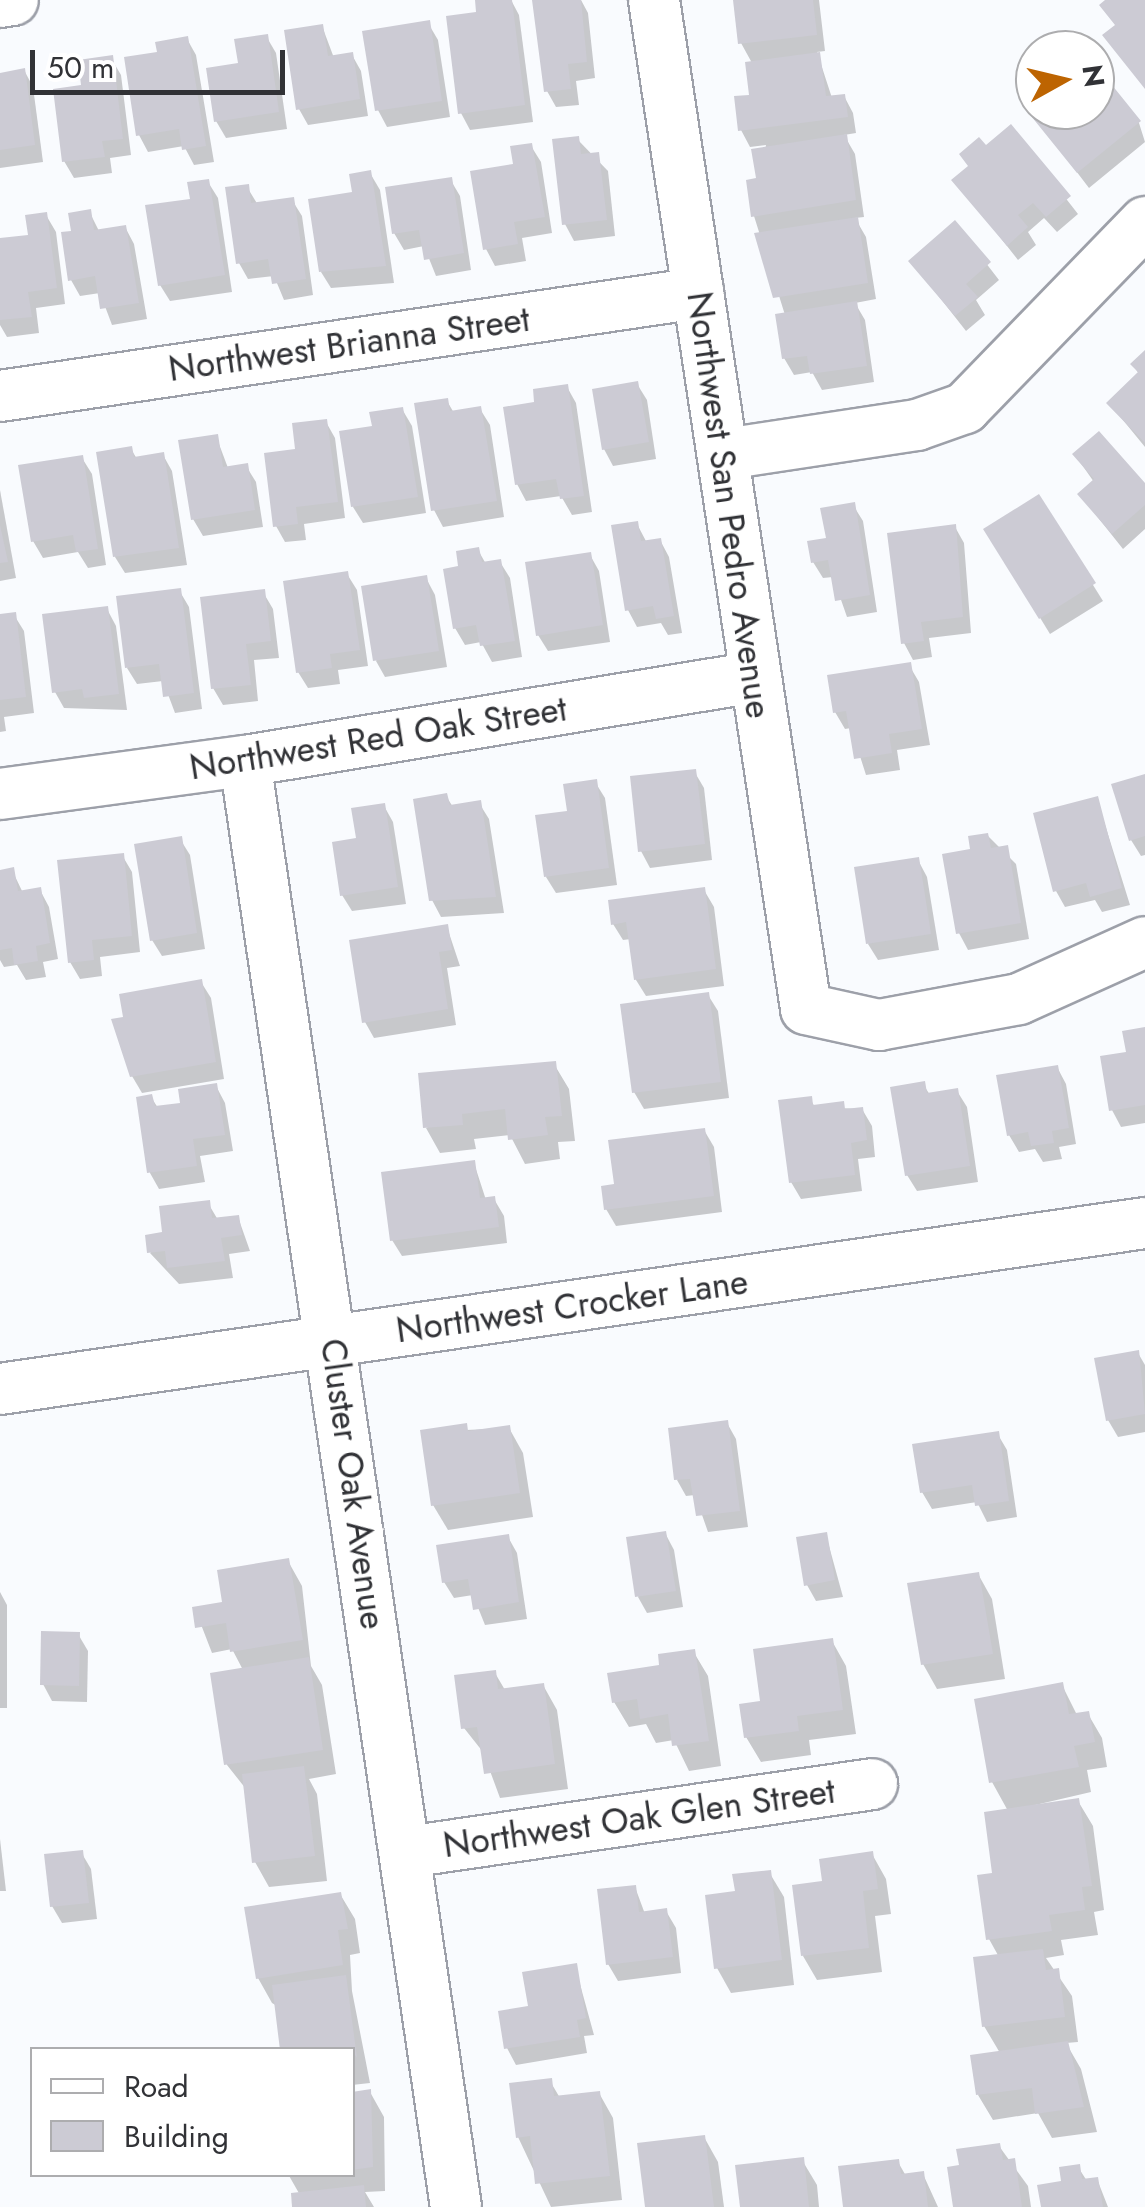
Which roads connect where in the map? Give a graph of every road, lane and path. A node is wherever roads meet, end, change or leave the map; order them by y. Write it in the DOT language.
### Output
graph roads {
  1 [pos="13,0"];
  2 [pos="654,0"];
  3 [pos="0,2"];
  4 [pos="1145,222"];
  5 [pos="698,293"];
  6 [pos="0,396"];
  7 [pos="725,454"];
  8 [pos="754,677"];
  9 [pos="245,762"];
  10 [pos="0,794"];
  11 [pos="1145,942"];
  12 [pos="1145,1223"];
  13 [pos="332,1340"];
  14 [pos="0,1389"];
  15 [pos="872,1784"];
  16 [pos="406,1852"];
  17 [pos="456,2207"];
  1 -- 3 [label="street"];
  2 -- 5 [label="street, Northwest San Pedro Avenue"];
  4 -- 7 [label="street"];
  5 -- 6 [label="street, Northwest Brianna Street"];
  5 -- 7 [label="street, Northwest San Pedro Avenue"];
  7 -- 8 [label="street, Northwest San Pedro Avenue"];
  8 -- 9 [label="street, Northwest Red Oak Street"];
  8 -- 11 [label="street, Northwest San Pedro Avenue"];
  9 -- 10 [label="street, Northwest Red Oak Street"];
  9 -- 13 [label="street, Cluster Oak Avenue"];
  12 -- 13 [label="street, Northwest Crocker Lane"];
  13 -- 14 [label="street, Northwest Crocker Lane"];
  13 -- 16 [label="street, Cluster Oak Avenue"];
  15 -- 16 [label="street, Northwest Oak Glen Street"];
  16 -- 17 [label="street, Cluster Oak Avenue"];
}
